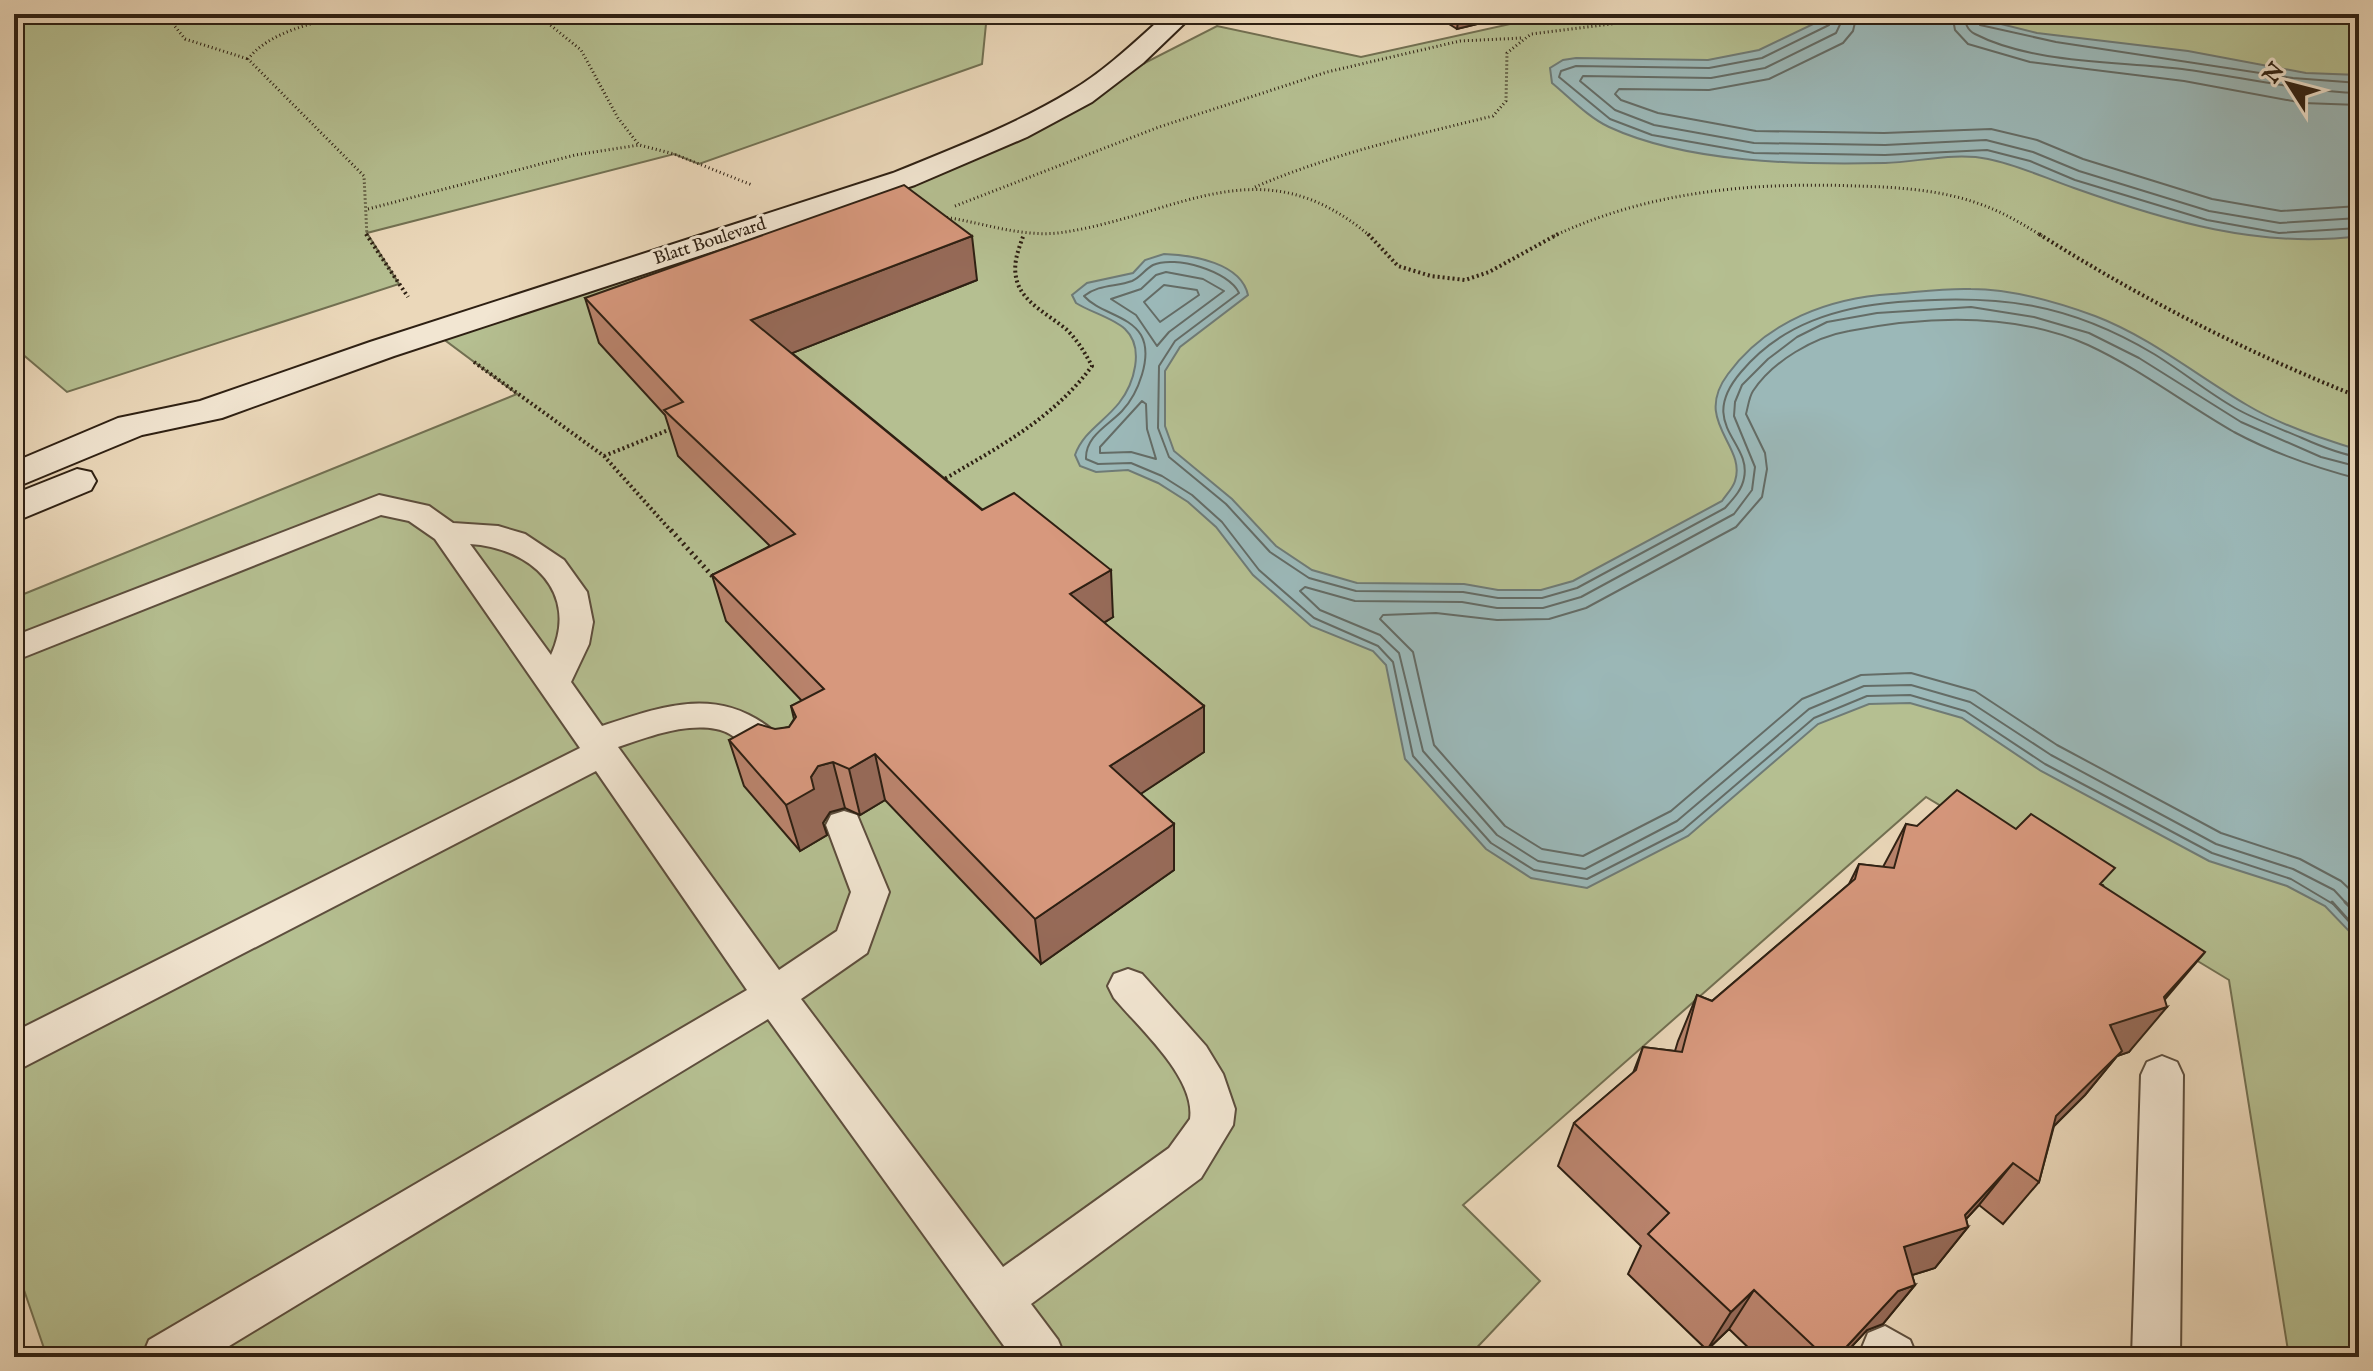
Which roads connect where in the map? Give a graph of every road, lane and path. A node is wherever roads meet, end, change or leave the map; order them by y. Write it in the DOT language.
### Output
graph roads {
  1 [pos="165,14"];
  2 [pos="345,14"];
  3 [pos="549,14"];
  4 [pos="1181,14"];
  5 [pos="1664,14"];
  6 [pos="1522,38"];
  7 [pos="248,59"];
  8 [pos="639,145"];
  9 [pos="1250,189"];
  10 [pos="949,208"];
  11 [pos="368,209"];
  12 [pos="808,210"];
  13 [pos="938,217"];
  14 [pos="1024,234"];
  15 [pos="434,332"];
  16 [pos="2359,397"];
  17 [pos="209,410"];
  18 [pos="688,423"];
  19 [pos="604,456"];
  20 [pos="14,476"];
  21 [pos="940,482"];
  22 [pos="14,509"];
  23 [pos="446,532"];
  24 [pos="718,582"];
  25 [pos="14,649"];
  26 [pos="553,683"];
  27 [pos="598,747"];
  28 [pos="788,762"];
  29 [pos="844,825"];
  30 [pos="1128,986"];
  31 [pos="774,995"];
  32 [pos="14,1053"];
  33 [pos="2162,1075"];
  34 [pos="998,1299"];
  35 [pos="166,1357"];
  36 [pos="1041,1357"];
  37 [pos="2156,1357"];
  1 -- 7 [label="path"];
  2 -- 7 [label="path"];
  3 -- 8 [label="path"];
  4 -- 12 [label="street, Blatt Boulevard"];
  5 -- 6 [label="path"];
  6 -- 9 [label="path"];
  6 -- 10 [label="path"];
  7 -- 11 [label="path"];
  8 -- 11 [label="path"];
  8 -- 12 [label="path"];
  9 -- 14 [label="path"];
  9 -- 16 [label="path"];
  11 -- 15 [label="path"];
  12 -- 15 [label="street, Blatt Boulevard"];
  13 -- 14 [label="path"];
  14 -- 21 [label="path"];
  15 -- 17 [label="street, Blatt Boulevard"];
  15 -- 19 [label="path"];
  17 -- 20 [label="street, Blatt Boulevard"];
  17 -- 22 [label="street, Blatt Boulevard"];
  18 -- 19 [label="path"];
  19 -- 24 [label="path"];
  23 -- 25 [label="lane"];
  23 -- 26 [label="lane"];
  23 -- 26 [label="lane"];
  26 -- 27 [label="lane"];
  27 -- 28 [label="lane"];
  27 -- 31 [label="lane"];
  27 -- 32 [label="lane"];
  29 -- 31 [label="lane"];
  30 -- 34 [label="lane"];
  31 -- 34 [label="lane"];
  31 -- 35 [label="lane"];
  33 -- 37 [label="lane"];
  34 -- 36 [label="lane"];
}
